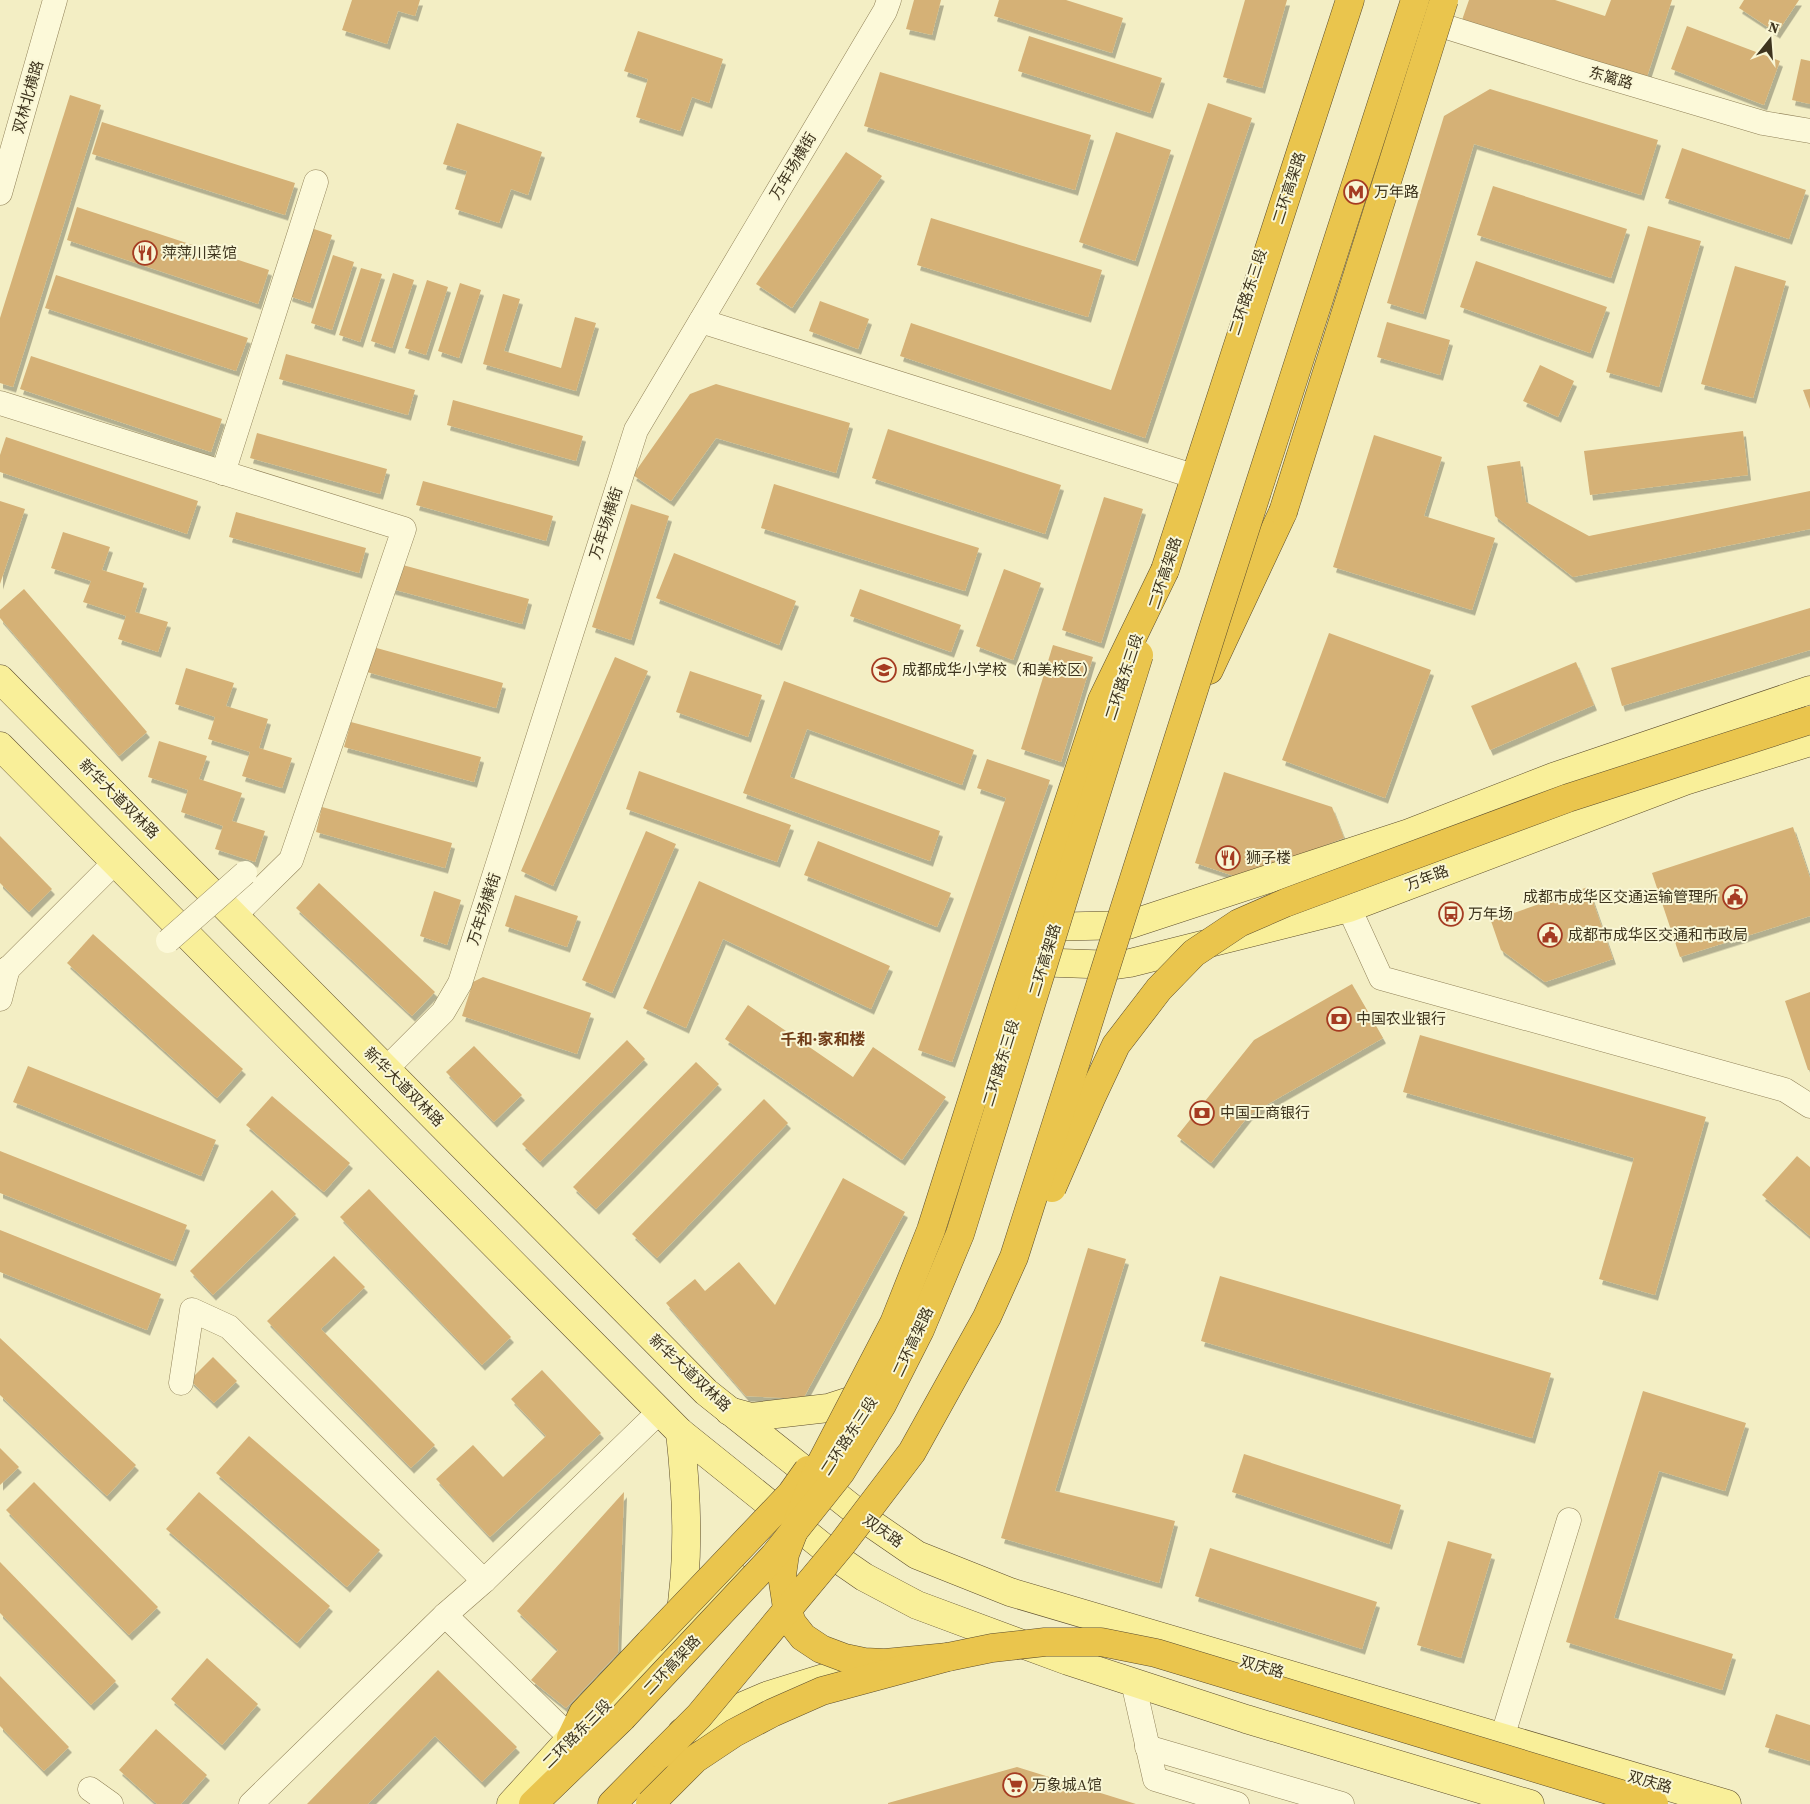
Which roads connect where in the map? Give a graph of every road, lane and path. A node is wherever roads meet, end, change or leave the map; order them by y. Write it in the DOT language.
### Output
graph roads {
  1 [pos="55,0"];
  2 [pos="889,0"];
  3 [pos="1340,0"];
  4 [pos="1350,0"];
  5 [pos="1444,0"];
  6 [pos="1416,5"];
  7 [pos="1810,132"];
  8 [pos="316,182"];
  9 [pos="0,193"];
  10 [pos="701,321"];
  11 [pos="0,403"];
  12 [pos="223,473"];
  13 [pos="1190,474"];
  14 [pos="1165,570"];
  15 [pos="1207,676"];
  16 [pos="0,679"];
  17 [pos="1810,690"];
  18 [pos="1810,720"];
  19 [pos="1810,742"];
  20 [pos="0,746"];
  21 [pos="115,862"];
  22 [pos="244,873"];
  23 [pos="1349,908"];
  24 [pos="234,916"];
  25 [pos="1128,925"];
  26 [pos="1043,926"];
  27 [pos="168,942"];
  28 [pos="1032,962"];
  29 [pos="1116,965"];
  30 [pos="4,973"];
  31 [pos="0,999"];
  32 [pos="386,1069"];
  33 [pos="1810,1106"];
  34 [pos="1014,1258"];
  35 [pos="893,1368"];
  36 [pos="181,1383"];
  37 [pos="660,1411"];
  38 [pos="729,1411"];
  39 [pos="680,1432"];
  40 [pos="836,1433"];
  41 [pos="819,1483"];
  42 [pos="1570,1520"];
  43 [pos="792,1522"];
  44 [pos="872,1524"];
  45 [pos="838,1559"];
  46 [pos="484,1581"];
  47 [pos="445,1615"];
  48 [pos="664,1639"];
  49 [pos="948,1657"];
  50 [pos="1068,1661"];
  51 [pos="1133,1682"];
  52 [pos="572,1738"];
  53 [pos="1502,1738"];
  54 [pos="653,1744"];
  55 [pos="1147,1747"];
  56 [pos="90,1789"];
  57 [pos="1680,1798"];
  58 [pos="1721,1803"];
  59 [pos="111,1804"];
  60 [pos="251,1804"];
  61 [pos="511,1804"];
  62 [pos="533,1804"];
  63 [pos="597,1804"];
  64 [pos="612,1804"];
  65 [pos="650,1804"];
  66 [pos="1238,1804"];
  67 [pos="1342,1804"];
  68 [pos="1530,1804"];
  69 [pos="1654,1804"];
  1 -- 9 [label="street, 双林北横路"];
  2 -- 10 [label="street, 万年场横街"];
  3 -- 13 [label="main road, 二环路东三段"];
  4 -- 14 [label="highway, 二环高架路"];
  5 -- 15 [label="highway, bridge"];
  6 -- 7 [label="street, 东篱路"];
  6 -- 15 [label="main road"];
  6 -- 34 [label="highway, bridge"];
  8 -- 12 [label="street"];
  10 -- 13 [label="street"];
  10 -- 32 [label="street, 万年场横街"];
  11 -- 12 [label="street"];
  12 -- 24 [label="street"];
  13 -- 26 [label="main road, 二环路东三段"];
  14 -- 40 [label="highway, bridge"];
  14 -- 62 [label="highway, 二环高架路, bridge"];
  15 -- 25 [label="main road"];
  16 -- 24 [label="main road, 新华大道双林路"];
  17 -- 25 [label="main road"];
  18 -- 34 [label="highway, bridge"];
  19 -- 23 [label="main road, 万年路"];
  20 -- 21 [label="main road"];
  21 -- 30 [label="street"];
  21 -- 37 [label="main road"];
  22 -- 27 [label="street, bridge"];
  23 -- 29 [label="main road, 万年路"];
  23 -- 33 [label="street"];
  24 -- 32 [label="main road, 新华大道双林路"];
  25 -- 26 [label="main road"];
  25 -- 29 [label="main road"];
  26 -- 28 [label="main road, 二环路东三段"];
  28 -- 29 [label="main road, 万年路"];
  28 -- 35 [label="main road, 二环路东三段"];
  29 -- 44 [label="main road"];
  30 -- 31 [label="street"];
  32 -- 38 [label="main road, 新华大道双林路"];
  34 -- 64 [label="highway, bridge"];
  35 -- 38 [label="main road"];
  35 -- 41 [label="main road, 二环路东三段"];
  36 -- 46 [label="street"];
  37 -- 39 [label="main road"];
  37 -- 46 [label="street"];
  38 -- 41 [label="main road, 新华大道双林路"];
  39 -- 43 [label="main road"];
  39 -- 48 [label="main road"];
  40 -- 48 [label="highway, bridge"];
  40 -- 49 [label="highway, bridge"];
  41 -- 43 [label="main road, 二环路东三段"];
  41 -- 44 [label="main road, 双庆路"];
  42 -- 53 [label="street"];
  43 -- 45 [label="main road"];
  43 -- 48 [label="main road, 二环路东三段"];
  44 -- 45 [label="main road"];
  44 -- 53 [label="main road, 双庆路"];
  45 -- 50 [label="main road"];
  45 -- 54 [label="main road"];
  46 -- 47 [label="street"];
  47 -- 52 [label="street"];
  47 -- 60 [label="street"];
  48 -- 52 [label="highway"];
  49 -- 65 [label="highway, bridge"];
  49 -- 69 [label="highway, bridge"];
  50 -- 51 [label="main road"];
  50 -- 54 [label="main road"];
  51 -- 55 [label="street"];
  51 -- 68 [label="main road"];
  52 -- 61 [label="main road, 二环路东三段"];
  53 -- 57 [label="main road, 双庆路"];
  54 -- 63 [label="main road"];
  55 -- 66 [label="street"];
  55 -- 67 [label="street"];
  56 -- 59 [label="street"];
  57 -- 58 [label="main road, 双庆路"];
}
